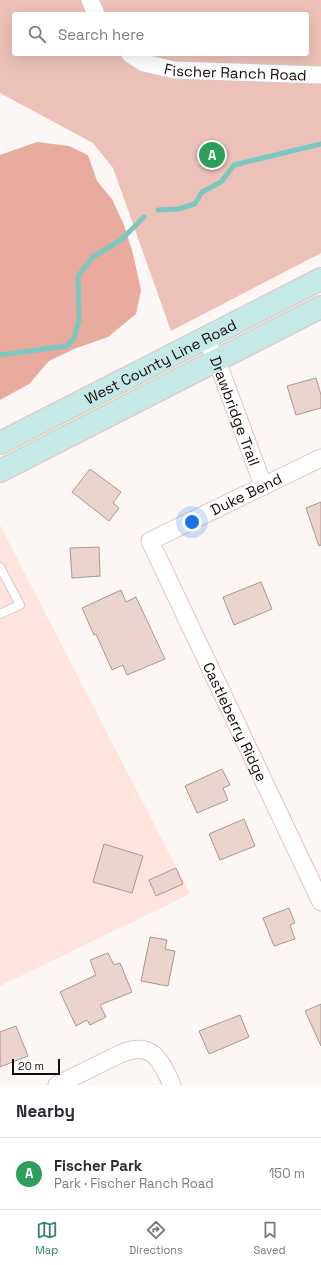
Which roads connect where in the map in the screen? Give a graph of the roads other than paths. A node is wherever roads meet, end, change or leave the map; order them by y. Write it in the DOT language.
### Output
graph roads {
  1 [pos="90,0"];
  2 [pos="95,12"];
  3 [pos="133,56"];
  4 [pos="321,75"];
  5 [pos="321,279"];
  6 [pos="321,308"];
  7 [pos="205,338"];
  8 [pos="217,361"];
  9 [pos="0,443"];
  10 [pos="321,458"];
  11 [pos="0,471"];
  12 [pos="263,485"];
  13 [pos="150,541"];
  14 [pos="0,568"];
  15 [pos="0,614"];
  16 [pos="321,902"];
  17 [pos="57,1085"];
  18 [pos="172,1085"];
  1 -- 2 [label="street"];
  3 -- 4 [label="street, Fischer Ranch Road"];
  5 -- 7 [label="main road, West County Line Road"];
  6 -- 8 [label="main road, West County Line Road"];
  7 -- 8 [label="street, Drawbridge Trail"];
  7 -- 9 [label="main road, West County Line Road"];
  8 -- 11 [label="main road, West County Line Road"];
  8 -- 12 [label="street, Drawbridge Trail"];
  10 -- 12 [label="street, Duke Bend"];
  12 -- 13 [label="street, Duke Bend"];
  13 -- 16 [label="street, Castleberry Ridge"];
  14 -- 15 [label="lane"];
  17 -- 18 [label="street"];
}
